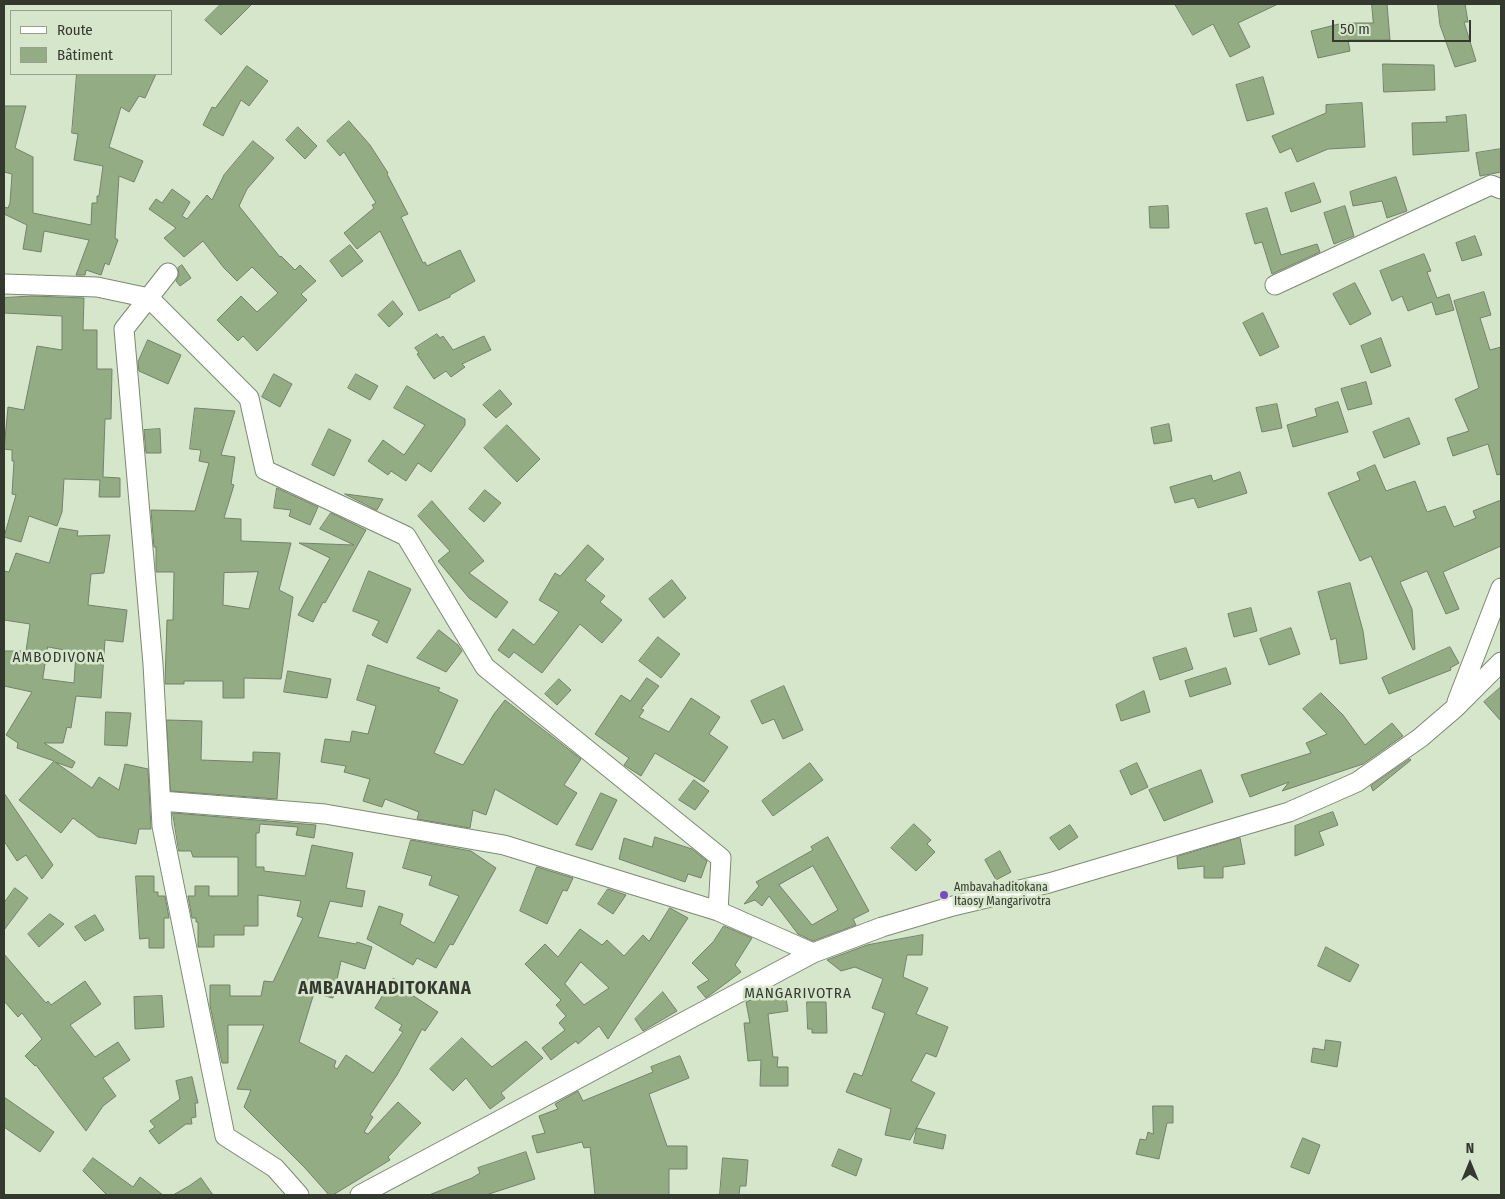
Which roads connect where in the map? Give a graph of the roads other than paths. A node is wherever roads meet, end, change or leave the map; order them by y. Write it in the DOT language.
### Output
graph roads {
  1 [pos="1501,188"];
  2 [pos="168,273"];
  3 [pos="4,284"];
  4 [pos="1275,285"];
  5 [pos="150,298"];
  6 [pos="1501,588"];
  7 [pos="1501,662"];
  8 [pos="1455,708"];
  9 [pos="161,801"];
  10 [pos="718,911"];
  11 [pos="813,953"];
  12 [pos="299,1195"];
  13 [pos="360,1195"];
  1 -- 4 [label="street"];
  2 -- 5 [label="street"];
  3 -- 5 [label="street"];
  5 -- 9 [label="street"];
  5 -- 10 [label="street"];
  6 -- 8 [label="street"];
  7 -- 8 [label="street"];
  8 -- 11 [label="street"];
  9 -- 10 [label="street"];
  9 -- 12 [label="street"];
  10 -- 11 [label="street"];
  11 -- 13 [label="street"];
}
